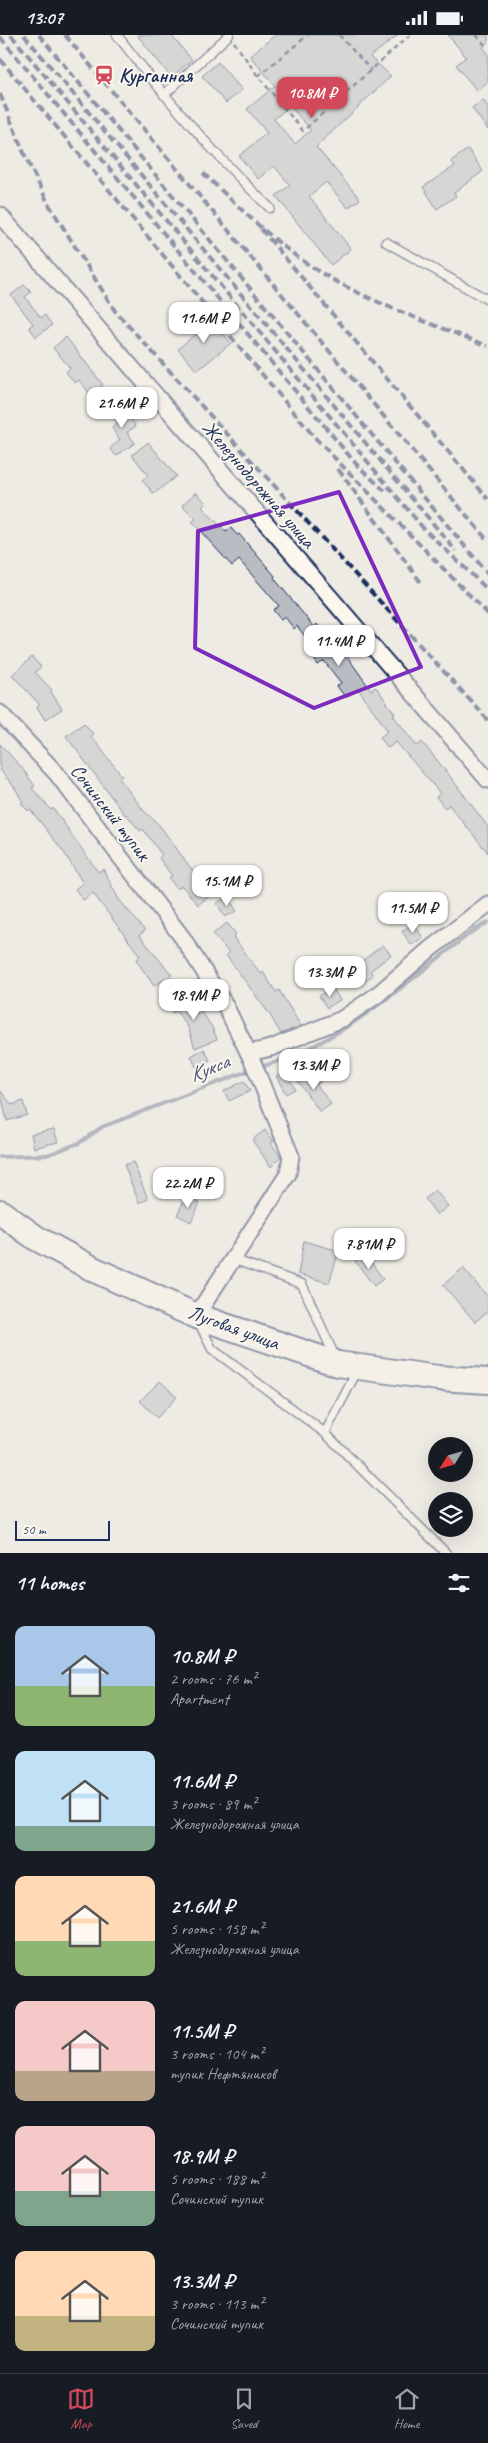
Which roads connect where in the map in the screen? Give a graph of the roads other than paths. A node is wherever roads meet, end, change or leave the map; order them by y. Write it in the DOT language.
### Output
graph roads {
  1 [pos="117,35"];
  2 [pos="229,35"];
  3 [pos="164,95"];
  4 [pos="270,208"];
  5 [pos="0,215"];
  6 [pos="386,242"];
  7 [pos="488,300"];
  8 [pos="0,713"];
  9 [pos="488,780"];
  10 [pos="488,904"];
  11 [pos="253,1062"];
  12 [pos="0,1212"];
  13 [pos="232,1259"];
  14 [pos="196,1316"];
  15 [pos="348,1365"];
  16 [pos="488,1381"];
  17 [pos="325,1433"];
  18 [pos="446,1553"];
  1 -- 3 [label="lane"];
  2 -- 3 [label="lane"];
  3 -- 4 [label="lane"];
  5 -- 9 [label="street, Железнодорожная улица"];
  6 -- 7 [label="lane"];
  8 -- 11 [label="street, Сочинский тупик"];
  10 -- 11 [label="street"];
  11 -- 13 [label="street, Сочинский тупик"];
  12 -- 14 [label="main road, Луговая улица"];
  13 -- 14 [label="street"];
  13 -- 15 [label="lane"];
  14 -- 15 [label="main road, Луговая улица"];
  14 -- 17 [label="lane"];
  15 -- 16 [label="main road, Луговая улица"];
  15 -- 17 [label="lane"];
  17 -- 18 [label="lane"];
}
